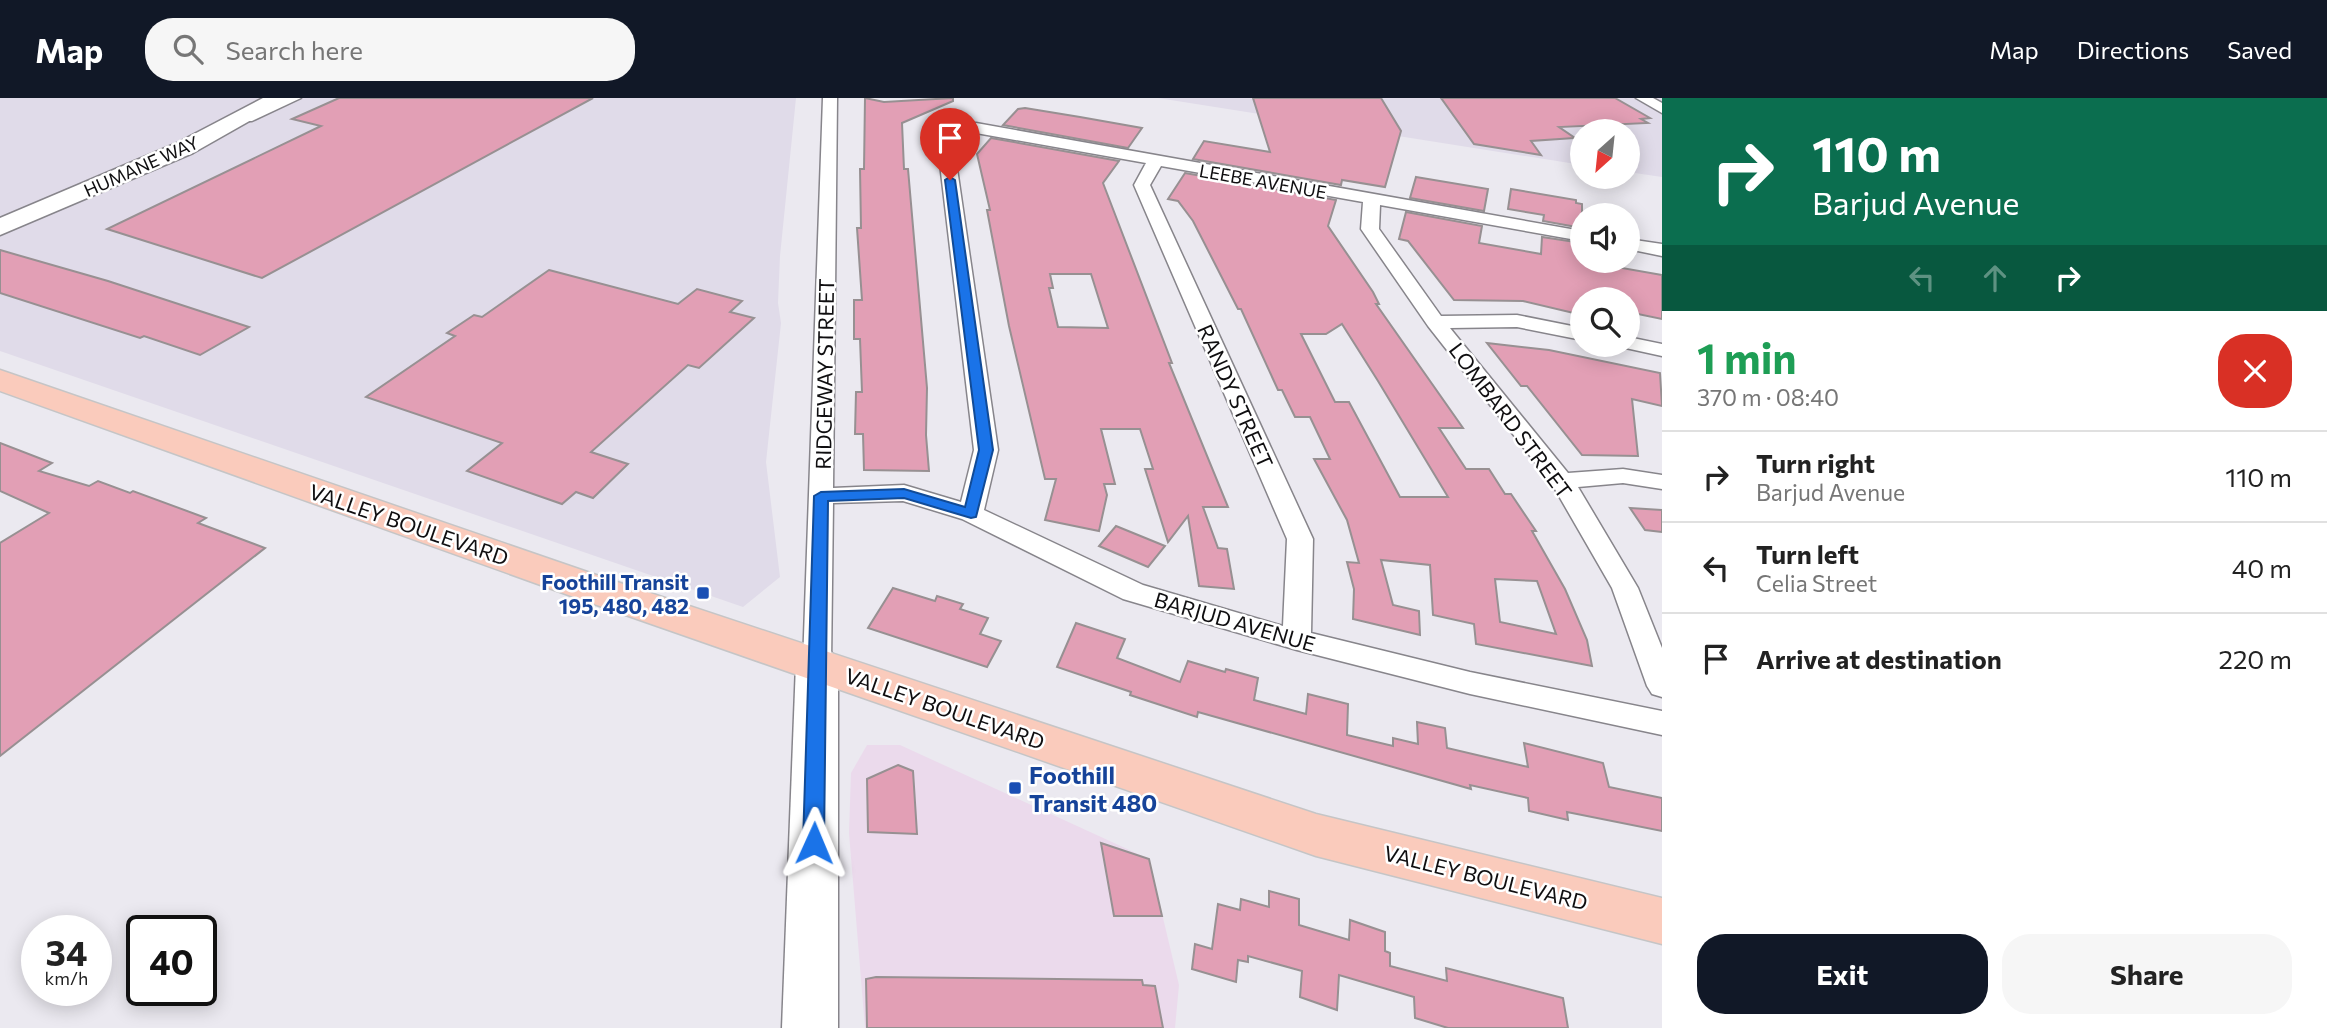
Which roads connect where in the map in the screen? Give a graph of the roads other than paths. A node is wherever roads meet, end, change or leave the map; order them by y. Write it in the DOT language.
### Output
graph roads {
  1 [pos="279,98"];
  2 [pos="293,98"];
  3 [pos="830,98"];
  4 [pos="1643,98"];
  5 [pos="1662,109"];
  6 [pos="243,120"];
  7 [pos="1155,162"];
  8 [pos="1372,200"];
  9 [pos="0,227"];
  10 [pos="1570,234"];
  11 [pos="1640,246"];
  12 [pos="1662,250"];
  13 [pos="1435,321"];
  14 [pos="1570,332"];
  15 [pos="1640,345"];
  16 [pos="1662,350"];
  17 [pos="0,380"];
  18 [pos="1562,481"];
  19 [pos="1662,482"];
  20 [pos="821,496"];
  21 [pos="971,513"];
  22 [pos="1297,639"];
  23 [pos="817,664"];
  24 [pos="1662,686"];
  25 [pos="1662,723"];
  26 [pos="1662,922"];
  27 [pos="810,1028"];
  1 -- 6 [label="street, HUMANE WAY"];
  2 -- 6 [label="street"];
  3 -- 20 [label="street, RIDGEWAY STREET"];
  4 -- 5 [label="street"];
  6 -- 9 [label="street, HUMANE WAY"];
  7 -- 8 [label="street, LEEBE AVENUE"];
  7 -- 21 [label="street, LEEBE AVENUE"];
  7 -- 22 [label="street, RANDY STREET"];
  8 -- 10 [label="street, LEEBE AVENUE"];
  8 -- 13 [label="street, LOMBARD STREET"];
  11 -- 12 [label="street"];
  13 -- 14 [label="street"];
  13 -- 18 [label="street, LOMBARD STREET"];
  15 -- 16 [label="street"];
  17 -- 23 [label="main road, VALLEY BOULEVARD"];
  18 -- 19 [label="street"];
  18 -- 24 [label="street, LOMBARD STREET"];
  20 -- 21 [label="street, BARJUD AVENUE"];
  20 -- 23 [label="street, RIDGEWAY STREET"];
  21 -- 22 [label="street, BARJUD AVENUE"];
  22 -- 25 [label="street, BARJUD AVENUE"];
  23 -- 26 [label="main road, VALLEY BOULEVARD"];
  23 -- 27 [label="street, RIDGEWAY STREET"];
}
